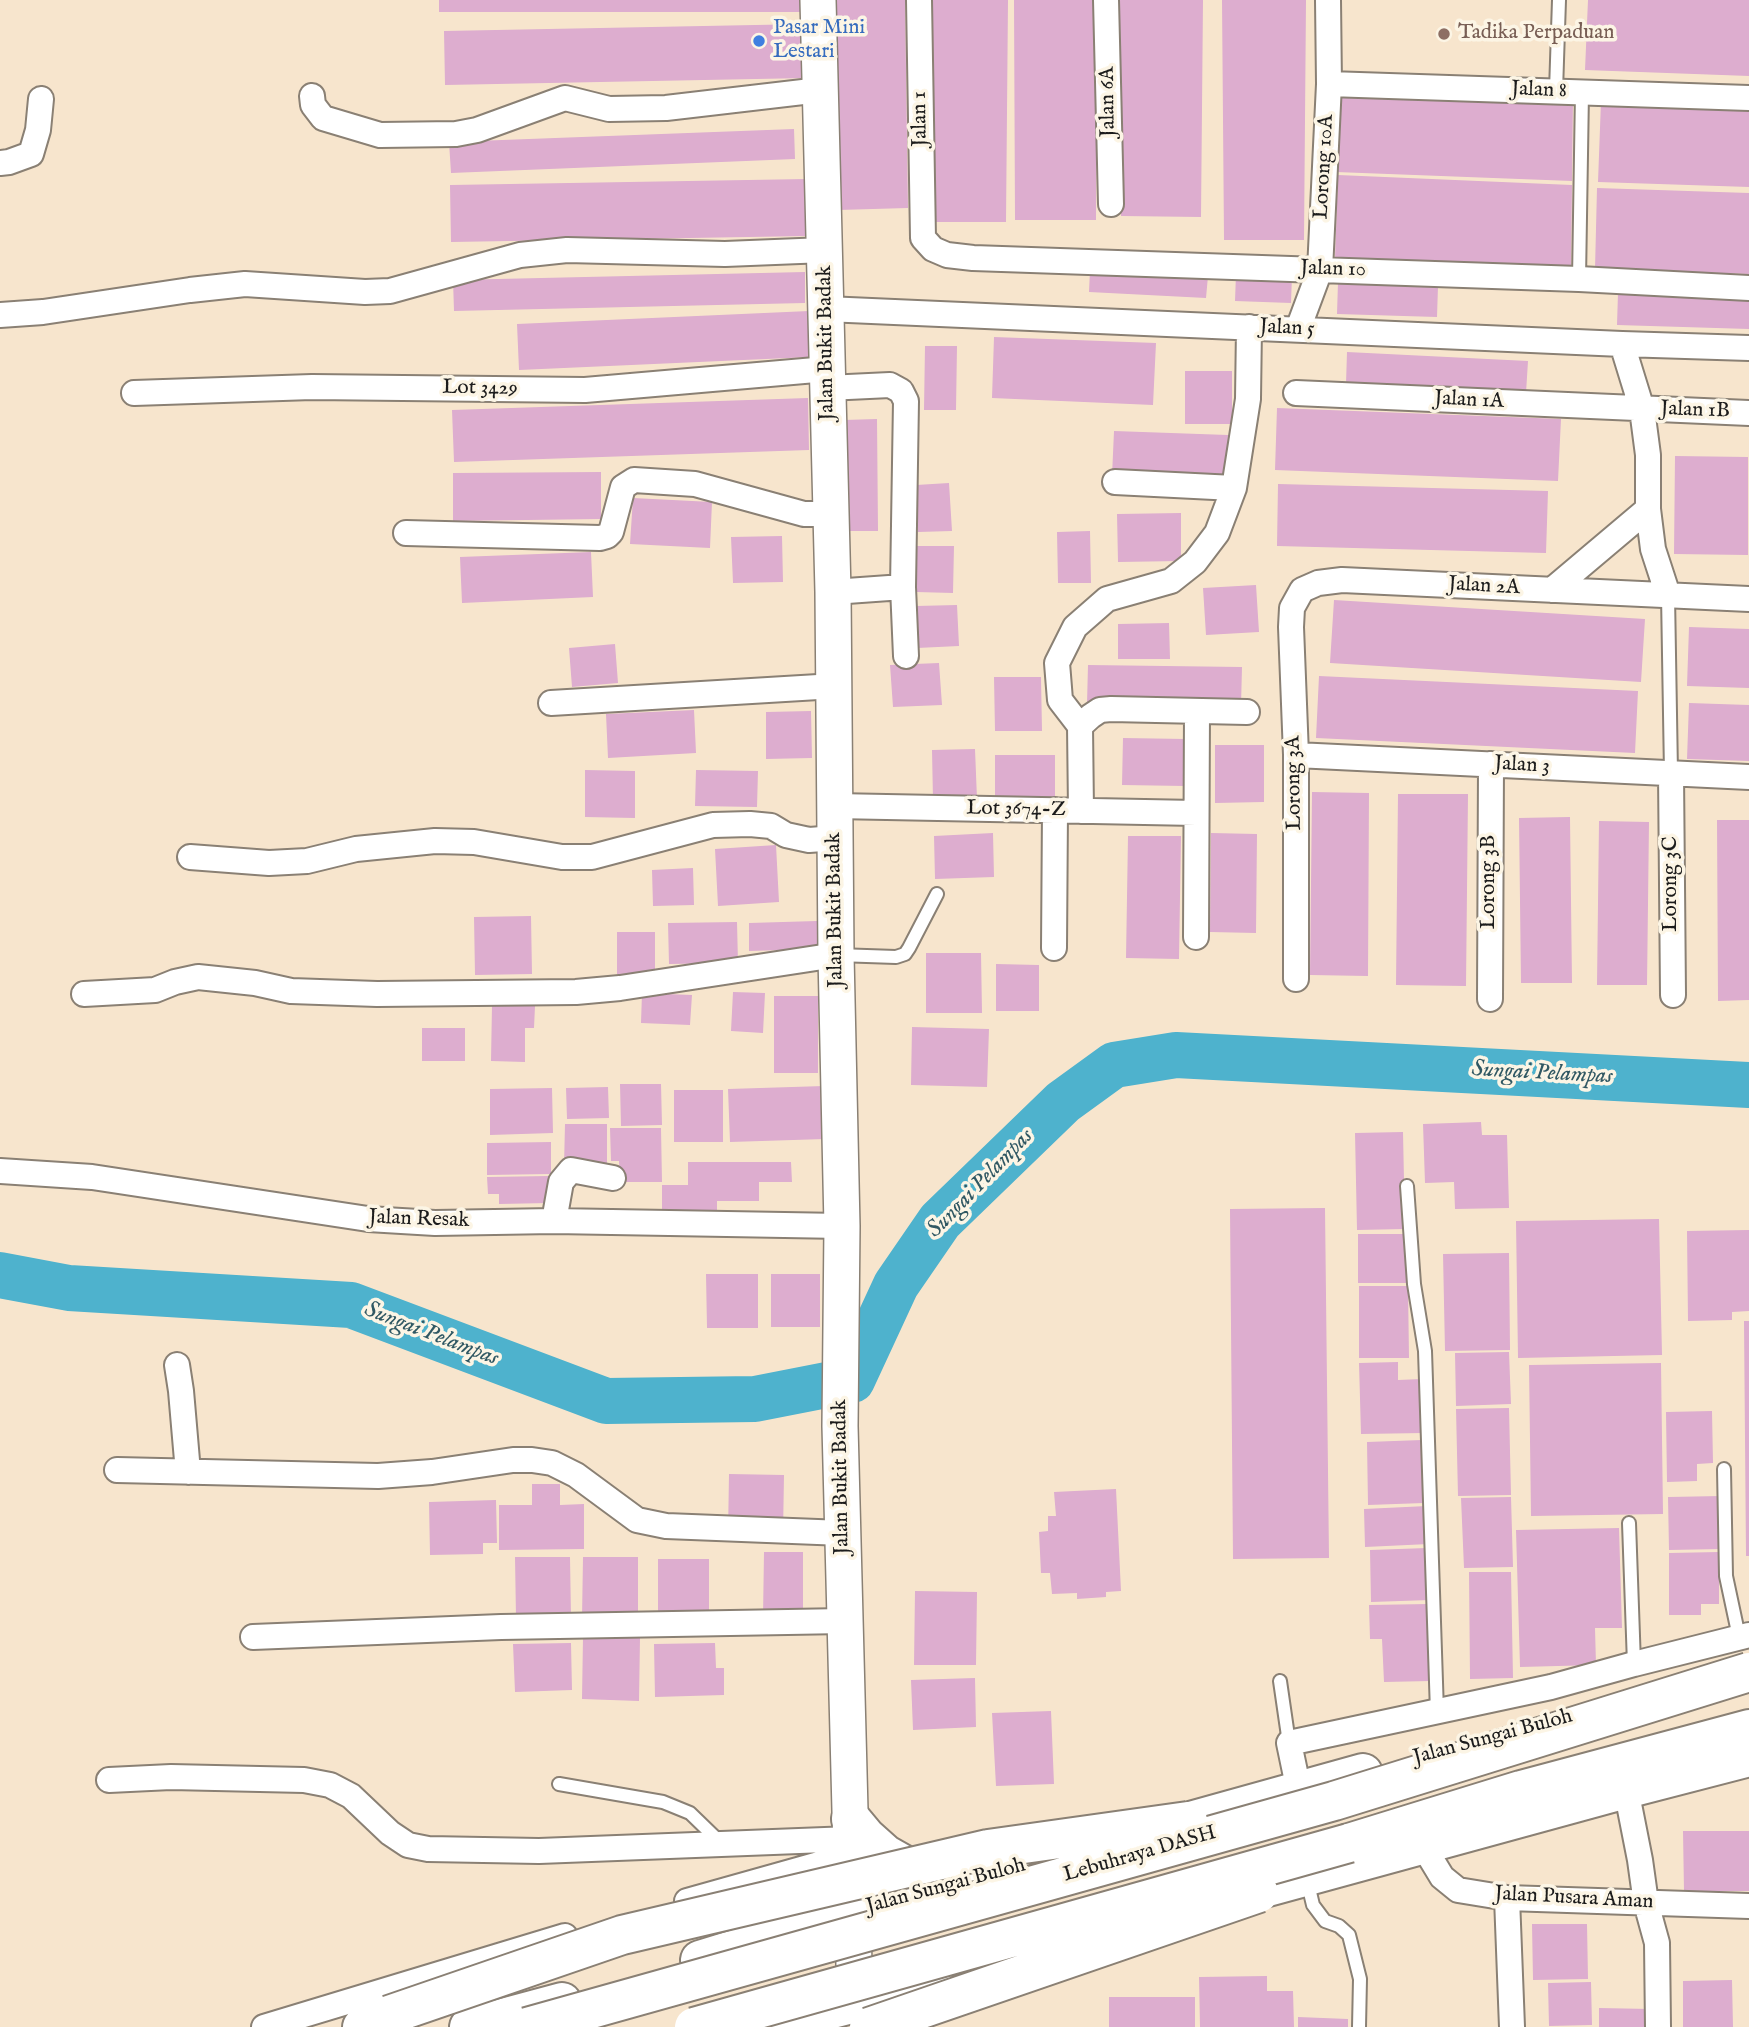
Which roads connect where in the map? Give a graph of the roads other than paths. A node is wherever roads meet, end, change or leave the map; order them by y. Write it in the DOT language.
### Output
graph roads {
  1 [pos="818,0"];
  2 [pos="919,0"];
  3 [pos="1107,0"];
  4 [pos="1328,0"];
  5 [pos="1559,0"];
  6 [pos="1329,84"];
  7 [pos="820,90"];
  8 [pos="1556,91"];
  9 [pos="1582,92"];
  10 [pos="312,96"];
  11 [pos="1749,98"];
  12 [pos="41,100"];
  13 [pos="0,163"];
  14 [pos="1111,204"];
  15 [pos="923,238"];
  16 [pos="825,250"];
  17 [pos="1320,270"];
  18 [pos="1579,279"];
  19 [pos="1749,288"];
  20 [pos="826,309"];
  21 [pos="0,315"];
  22 [pos="1249,327"];
  23 [pos="1298,329"];
  24 [pos="1622,344"];
  25 [pos="1749,348"];
  26 [pos="827,379"];
  27 [pos="134,393"];
  28 [pos="1296,393"];
  29 [pos="1642,409"];
  30 [pos="1749,413"];
  31 [pos="1115,482"];
  32 [pos="1234,488"];
  33 [pos="1648,509"];
  34 [pos="830,514"];
  35 [pos="406,533"];
  36 [pos="903,587"];
  37 [pos="1302,590"];
  38 [pos="1552,590"];
  39 [pos="833,592"];
  40 [pos="1668,595"];
  41 [pos="1749,599"];
  42 [pos="906,656"];
  43 [pos="835,686"];
  44 [pos="551,703"];
  45 [pos="1197,711"];
  46 [pos="1247,712"];
  47 [pos="1080,726"];
  48 [pos="1296,755"];
  49 [pos="1491,764"];
  50 [pos="1671,773"];
  51 [pos="1749,777"];
  52 [pos="1055,810"];
  53 [pos="1081,811"];
  54 [pos="1196,813"];
  55 [pos="835,822"];
  56 [pos="190,856"];
  57 [pos="937,894"];
  58 [pos="1196,937"];
  59 [pos="1054,948"];
  60 [pos="836,955"];
  61 [pos="1296,979"];
  62 [pos="84,994"];
  63 [pos="1673,995"];
  64 [pos="1490,999"];
  65 [pos="0,1171"];
  66 [pos="613,1178"];
  67 [pos="1406,1185"];
  68 [pos="554,1221"];
  69 [pos="842,1226"];
  70 [pos="177,1364"];
  71 [pos="1724,1469"];
  72 [pos="117,1470"];
  73 [pos="188,1472"];
  74 [pos="1629,1523"];
  75 [pos="843,1533"];
  76 [pos="845,1621"];
  77 [pos="253,1637"];
  78 [pos="1747,1652"];
  79 [pos="1633,1664"];
  80 [pos="1280,1681"];
  81 [pos="1437,1712"];
  82 [pos="1749,1729"];
  83 [pos="1289,1743"];
  84 [pos="1749,1757"];
  85 [pos="109,1780"];
  86 [pos="559,1784"];
  87 [pos="1626,1789"];
  88 [pos="1317,1796"];
  89 [pos="851,1838"];
  90 [pos="1349,1843"];
  91 [pos="723,1844"];
  92 [pos="1422,1844"];
  93 [pos="1306,1876"];
  94 [pos="956,1885"];
  95 [pos="1507,1898"];
  96 [pos="1646,1903"];
  97 [pos="1749,1906"];
  98 [pos="853,1913"];
  99 [pos="937,1982"];
  100 [pos="860,2019"];
  101 [pos="376,2021"];
  102 [pos="264,2027"];
  103 [pos="469,2027"];
  104 [pos="527,2027"];
  105 [pos="694,2027"];
  106 [pos="762,2027"];
  107 [pos="885,2027"];
  108 [pos="1359,2027"];
  109 [pos="1512,2027"];
  110 [pos="1658,2027"];
  1 -- 7 [label="main road, Jalan Bukit Badak"];
  2 -- 15 [label="street, Jalan 1"];
  3 -- 14 [label="street, Jalan 6A"];
  4 -- 6 [label="street, Lorong 10A"];
  5 -- 8 [label="lane"];
  6 -- 8 [label="street, Jalan 8"];
  6 -- 17 [label="street, Lorong 10A"];
  7 -- 10 [label="street"];
  7 -- 16 [label="main road, Jalan Bukit Badak"];
  8 -- 9 [label="street, Jalan 8"];
  9 -- 11 [label="street, Jalan 8"];
  9 -- 18 [label="lane"];
  12 -- 13 [label="street"];
  15 -- 17 [label="street, Jalan 10"];
  16 -- 20 [label="main road, Jalan Bukit Badak"];
  16 -- 21 [label="street"];
  17 -- 18 [label="street, Jalan 10"];
  17 -- 23 [label="street, Lorong 10A"];
  18 -- 19 [label="street, Jalan 10"];
  20 -- 22 [label="street, Jalan 5"];
  20 -- 26 [label="main road, Jalan Bukit Badak"];
  22 -- 23 [label="street, Jalan 5"];
  22 -- 32 [label="street"];
  23 -- 24 [label="street, Jalan 5"];
  24 -- 25 [label="street, Jalan 5"];
  24 -- 29 [label="street"];
  26 -- 27 [label="street, Lot 3429"];
  26 -- 34 [label="main road, Jalan Bukit Badak"];
  26 -- 36 [label="street, Lot 3429"];
  28 -- 29 [label="street, Jalan 1A"];
  29 -- 30 [label="street, Jalan 1B"];
  29 -- 33 [label="street"];
  31 -- 32 [label="street"];
  32 -- 47 [label="street"];
  33 -- 38 [label="street"];
  33 -- 40 [label="street"];
  34 -- 35 [label="street"];
  34 -- 39 [label="main road, Jalan Bukit Badak"];
  36 -- 39 [label="street"];
  36 -- 42 [label="street, Lot 3429"];
  37 -- 38 [label="street, Jalan 2A"];
  37 -- 48 [label="street, Lorong 3A"];
  38 -- 40 [label="street, Jalan 2A"];
  39 -- 43 [label="main road, Jalan Bukit Badak"];
  40 -- 41 [label="street, Jalan 2A"];
  40 -- 50 [label="lane"];
  43 -- 44 [label="street"];
  43 -- 55 [label="main road, Jalan Bukit Badak"];
  45 -- 46 [label="street"];
  45 -- 47 [label="street"];
  45 -- 54 [label="street"];
  47 -- 53 [label="street"];
  48 -- 49 [label="street, Jalan 3"];
  48 -- 61 [label="street, Lorong 3A"];
  49 -- 50 [label="street, Jalan 3"];
  49 -- 64 [label="street, Lorong 3B"];
  50 -- 51 [label="street, Jalan 3"];
  50 -- 63 [label="street, Lorong 3C"];
  52 -- 53 [label="street, Lot 3674-Z"];
  52 -- 55 [label="street, Lot 3674-Z"];
  52 -- 59 [label="street"];
  53 -- 54 [label="street, Lot 3674-Z"];
  54 -- 58 [label="street"];
  55 -- 56 [label="street, Lot 3674-Z"];
  55 -- 60 [label="main road, Jalan Bukit Badak"];
  57 -- 60 [label="lane"];
  60 -- 62 [label="street"];
  60 -- 69 [label="main road, Jalan Bukit Badak"];
  65 -- 68 [label="street, Jalan Resak"];
  66 -- 68 [label="street"];
  67 -- 81 [label="lane"];
  68 -- 69 [label="street, Jalan Resak"];
  69 -- 75 [label="main road, Jalan Bukit Badak"];
  70 -- 73 [label="street"];
  71 -- 78 [label="lane"];
  72 -- 73 [label="street"];
  73 -- 75 [label="street"];
  74 -- 79 [label="lane"];
  75 -- 76 [label="main road, Jalan Bukit Badak"];
  76 -- 77 [label="street"];
  76 -- 89 [label="main road, Jalan Bukit Badak"];
  78 -- 79 [label="street"];
  78 -- 88 [label="highway, Lebuhraya DASH, bridge"];
  79 -- 81 [label="street"];
  80 -- 83 [label="lane"];
  81 -- 83 [label="street"];
  82 -- 90 [label="highway"];
  83 -- 88 [label="street"];
  84 -- 87 [label="highway"];
  85 -- 91 [label="street"];
  86 -- 91 [label="lane"];
  87 -- 92 [label="highway"];
  87 -- 96 [label="street"];
  88 -- 94 [label="highway, Jalan Sungai Buloh"];
  88 -- 101 [label="highway, bridge"];
  88 -- 104 [label="highway, Lebuhraya DASH, bridge"];
  89 -- 91 [label="street"];
  89 -- 94 [label="highway"];
  89 -- 98 [label="main road, Jalan Bukit Badak"];
  89 -- 102 [label="street"];
  90 -- 100 [label="highway, bridge"];
  90 -- 105 [label="highway, bridge"];
  92 -- 93 [label="highway"];
  92 -- 95 [label="street, Jalan Pusara Aman"];
  93 -- 99 [label="highway"];
  93 -- 108 [label="lane"];
  94 -- 98 [label="highway, Jalan Sungai Buloh"];
  95 -- 96 [label="street, Jalan Pusara Aman"];
  95 -- 109 [label="street"];
  96 -- 97 [label="street, Jalan Pusara Aman"];
  96 -- 110 [label="street"];
  98 -- 100 [label="main road, Jalan Bukit Badak"];
  98 -- 103 [label="highway, Jalan Sungai Buloh"];
  99 -- 100 [label="highway"];
  99 -- 107 [label="highway"];
  100 -- 106 [label="highway"];
}
